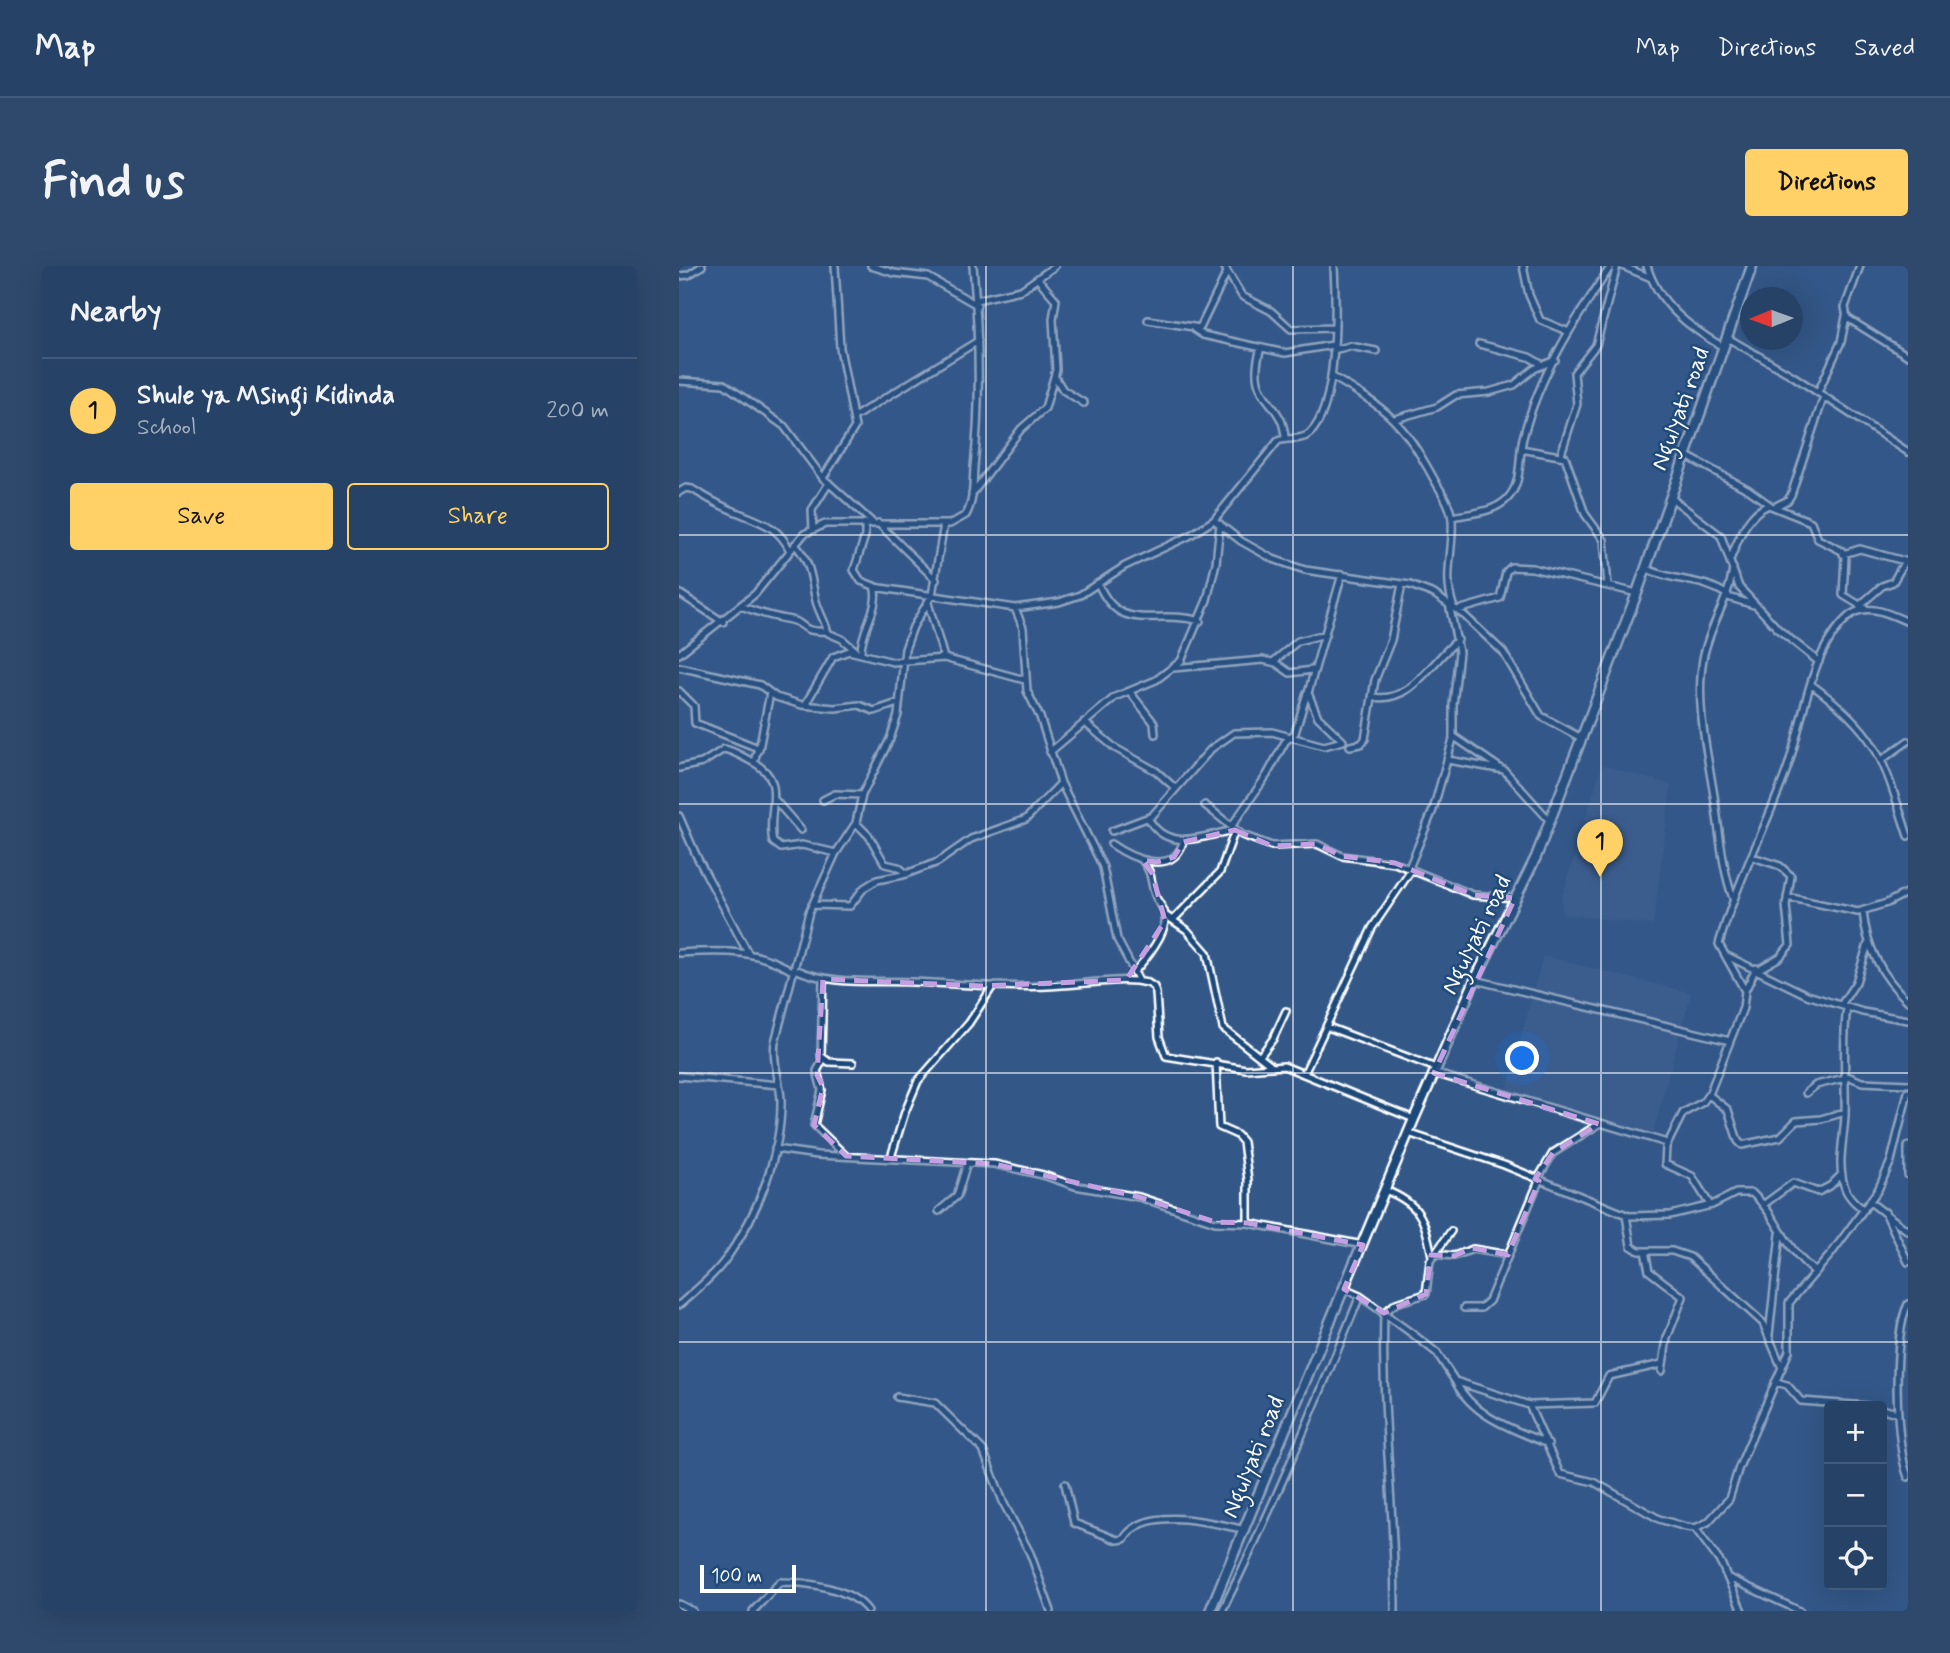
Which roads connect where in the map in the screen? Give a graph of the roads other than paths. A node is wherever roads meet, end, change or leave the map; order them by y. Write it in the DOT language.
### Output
graph roads {
  1 [pos="702,266"];
  2 [pos="835,266"];
  3 [pos="871,266"];
  4 [pos="973,266"];
  5 [pos="1055,266"];
  6 [pos="1334,266"];
  7 [pos="1523,266"];
  8 [pos="1611,266"];
  9 [pos="1620,266"];
  10 [pos="1647,266"];
  11 [pos="1752,266"];
  12 [pos="1860,266"];
  13 [pos="1226,269"];
  14 [pos="679,276"];
  15 [pos="1651,278"];
  16 [pos="1038,279"];
  17 [pos="977,302"];
  18 [pos="1846,316"];
  19 [pos="1148,320"];
  20 [pos="1334,328"];
  21 [pos="1194,329"];
  22 [pos="1569,332"];
  23 [pos="1726,337"];
  24 [pos="978,341"];
  25 [pos="1479,344"];
  26 [pos="1333,347"];
  27 [pos="1723,347"];
  28 [pos="1261,348"];
  29 [pos="1376,351"];
  30 [pos="1908,354"];
  31 [pos="1555,360"];
  32 [pos="1543,365"];
  33 [pos="1331,376"];
  34 [pos="1055,377"];
  35 [pos="679,382"];
  36 [pos="1821,394"];
  37 [pos="1084,403"];
  38 [pos="854,417"];
  39 [pos="1395,419"];
  40 [pos="1285,439"];
  41 [pos="1521,449"];
  42 [pos="1908,452"];
  43 [pos="1561,454"];
  44 [pos="1685,455"];
  45 [pos="823,478"];
  46 [pos="681,482"];
  47 [pos="829,483"];
  48 [pos="686,488"];
  49 [pos="679,492"];
  50 [pos="972,496"];
  51 [pos="1670,497"];
  52 [pos="1771,506"];
  53 [pos="1452,517"];
  54 [pos="1217,522"];
  55 [pos="865,523"];
  56 [pos="876,523"];
  57 [pos="944,524"];
  58 [pos="813,530"];
  59 [pos="795,544"];
  60 [pos="790,551"];
  61 [pos="1908,552"];
  62 [pos="1843,554"];
  63 [pos="1730,560"];
  64 [pos="1907,562"];
  65 [pos="1646,568"];
  66 [pos="1733,568"];
  67 [pos="1342,574"];
  68 [pos="936,580"];
  69 [pos="1098,583"];
  70 [pos="1402,584"];
  71 [pos="1608,586"];
  72 [pos="874,587"];
  73 [pos="679,593"];
  74 [pos="1637,593"];
  75 [pos="932,595"];
  76 [pos="1728,596"];
  77 [pos="928,603"];
  78 [pos="1754,605"];
  79 [pos="741,606"];
  80 [pos="1453,607"];
  81 [pos="1015,608"];
  82 [pos="1863,608"];
  83 [pos="1200,621"];
  84 [pos="723,622"];
  85 [pos="1908,622"];
  86 [pos="827,631"];
  87 [pos="1326,634"];
  88 [pos="1458,640"];
  89 [pos="858,651"];
  90 [pos="679,654"];
  91 [pos="944,658"];
  92 [pos="1273,662"];
  93 [pos="1819,662"];
  94 [pos="902,663"];
  95 [pos="679,667"];
  96 [pos="1173,668"];
  97 [pos="1312,670"];
  98 [pos="1025,680"];
  99 [pos="1812,685"];
  100 [pos="1309,690"];
  101 [pos="679,691"];
  102 [pos="770,692"];
  103 [pos="1130,692"];
  104 [pos="1373,697"];
  105 [pos="898,704"];
  106 [pos="805,705"];
  107 [pos="1084,722"];
  108 [pos="1155,734"];
  109 [pos="1453,736"];
  110 [pos="1290,737"];
  111 [pos="1583,739"];
  112 [pos="1908,741"];
  113 [pos="1350,746"];
  114 [pos="759,749"];
  115 [pos="1050,751"];
  116 [pos="1883,759"];
  117 [pos="1448,760"];
  118 [pos="754,762"];
  119 [pos="679,768"];
  120 [pos="1500,769"];
  121 [pos="1061,783"];
  122 [pos="1175,788"];
  123 [pos="862,795"];
  124 [pos="774,799"];
  125 [pos="823,800"];
  126 [pos="1205,805"];
  127 [pos="679,816"];
  128 [pos="1148,818"];
  129 [pos="1550,821"];
  130 [pos="856,822"];
  131 [pos="1233,828"];
  132 [pos="801,830"];
  133 [pos="1112,831"];
  134 [pos="1908,836"];
  135 [pos="1183,842"];
  136 [pos="1111,844"];
  137 [pos="836,853"];
  138 [pos="1752,857"];
  139 [pos="1142,860"];
  140 [pos="1411,869"];
  141 [pos="907,874"];
  142 [pos="1908,892"];
  143 [pos="1787,897"];
  144 [pos="1515,898"];
  145 [pos="1734,901"];
  146 [pos="812,905"];
  147 [pos="1863,911"];
  148 [pos="1165,915"];
  149 [pos="1173,920"];
  150 [pos="1868,944"];
  151 [pos="748,953"];
  152 [pos="679,954"];
  153 [pos="1725,955"];
  154 [pos="1757,968"];
  155 [pos="795,970"];
  156 [pos="1133,972"];
  157 [pos="823,979"];
  158 [pos="1475,980"];
  159 [pos="1139,981"];
  160 [pos="993,986"];
  161 [pos="1745,991"];
  162 [pos="1908,1001"];
  163 [pos="1844,1006"];
  164 [pos="1286,1011"];
  165 [pos="1908,1020"];
  166 [pos="1328,1027"];
  167 [pos="1730,1041"];
  168 [pos="1260,1056"];
  169 [pos="824,1060"];
  170 [pos="1216,1062"];
  171 [pos="853,1063"];
  172 [pos="1270,1065"];
  173 [pos="1435,1070"];
  174 [pos="1304,1074"];
  175 [pos="679,1076"];
  176 [pos="1845,1076"];
  177 [pos="1908,1084"];
  178 [pos="779,1085"];
  179 [pos="1908,1091"];
  180 [pos="1806,1094"];
  181 [pos="1709,1095"];
  182 [pos="1845,1112"];
  183 [pos="1414,1119"];
  184 [pos="1599,1124"];
  185 [pos="1901,1125"];
  186 [pos="1908,1129"];
  187 [pos="1408,1133"];
  188 [pos="1667,1143"];
  189 [pos="1908,1146"];
  190 [pos="775,1149"];
  191 [pos="846,1156"];
  192 [pos="891,1157"];
  193 [pos="967,1163"];
  194 [pos="1842,1174"];
  195 [pos="1908,1175"];
  196 [pos="1538,1180"];
  197 [pos="1385,1190"];
  198 [pos="1870,1202"];
  199 [pos="1710,1205"];
  200 [pos="1763,1205"];
  201 [pos="1864,1210"];
  202 [pos="939,1211"];
  203 [pos="1885,1212"];
  204 [pos="1626,1215"];
  205 [pos="1248,1223"];
  206 [pos="1451,1231"];
  207 [pos="1908,1231"];
  208 [pos="1780,1234"];
  209 [pos="1363,1245"];
  210 [pos="1645,1251"];
  211 [pos="1433,1255"];
  212 [pos="1508,1255"];
  213 [pos="1908,1262"];
  214 [pos="1814,1271"];
  215 [pos="1344,1289"];
  216 [pos="1360,1296"];
  217 [pos="1908,1304"];
  218 [pos="679,1305"];
  219 [pos="1464,1308"];
  220 [pos="1384,1312"];
  221 [pos="1769,1338"];
  222 [pos="1662,1364"];
  223 [pos="1781,1368"];
  224 [pos="1661,1371"];
  225 [pos="1455,1381"];
  226 [pos="1776,1382"];
  227 [pos="897,1397"];
  228 [pos="1824,1403"];
  229 [pos="1529,1405"];
  230 [pos="1887,1410"];
  231 [pos="1897,1413"];
  232 [pos="1548,1444"];
  233 [pos="1908,1477"];
  234 [pos="1065,1483"];
  235 [pos="1695,1528"];
  236 [pos="1245,1530"];
  237 [pos="1729,1578"];
  238 [pos="679,1604"];
  239 [pos="693,1611"];
  240 [pos="753,1611"];
  241 [pos="868,1611"];
  242 [pos="1051,1611"];
  243 [pos="1210,1611"];
  244 [pos="1222,1611"];
  245 [pos="1395,1611"];
  246 [pos="1742,1611"];
  247 [pos="1800,1611"];
  1 -- 14 [label="street"];
  2 -- 38 [label="street"];
  3 -- 17 [label="street"];
  4 -- 17 [label="street"];
  5 -- 16 [label="street"];
  6 -- 20 [label="street"];
  7 -- 22 [label="street"];
  8 -- 22 [label="street"];
  9 -- 15 [label="street"];
  9 -- 43 [label="street"];
  10 -- 15 [label="street"];
  11 -- 23 [label="main road, Ngulyati road"];
  12 -- 18 [label="street"];
  13 -- 20 [label="street"];
  13 -- 21 [label="street"];
  15 -- 27 [label="street"];
  16 -- 17 [label="street"];
  16 -- 34 [label="street"];
  17 -- 24 [label="street"];
  18 -- 30 [label="street"];
  18 -- 36 [label="street"];
  19 -- 21 [label="street"];
  20 -- 26 [label="street"];
  21 -- 28 [label="street"];
  22 -- 31 [label="street"];
  23 -- 27 [label="main road, Ngulyati road"];
  23 -- 36 [label="street"];
  24 -- 38 [label="street"];
  24 -- 50 [label="street"];
  25 -- 32 [label="street"];
  26 -- 28 [label="street"];
  26 -- 29 [label="street"];
  26 -- 33 [label="street"];
  27 -- 44 [label="main road, Ngulyati road"];
  28 -- 40 [label="street"];
  31 -- 32 [label="street"];
  31 -- 41 [label="street"];
  32 -- 39 [label="street"];
  33 -- 39 [label="street"];
  33 -- 40 [label="street"];
  34 -- 37 [label="street"];
  34 -- 50 [label="street"];
  35 -- 45 [label="street"];
  36 -- 42 [label="street"];
  36 -- 52 [label="street"];
  38 -- 45 [label="street"];
  39 -- 53 [label="street"];
  40 -- 54 [label="street"];
  41 -- 43 [label="street"];
  41 -- 53 [label="street"];
  43 -- 71 [label="street"];
  44 -- 51 [label="main road, Ngulyati road"];
  44 -- 52 [label="street"];
  45 -- 47 [label="street"];
  46 -- 48 [label="street"];
  47 -- 56 [label="street"];
  47 -- 58 [label="street"];
  48 -- 49 [label="street"];
  48 -- 60 [label="street"];
  50 -- 57 [label="street"];
  51 -- 63 [label="street"];
  51 -- 65 [label="main road, Ngulyati road"];
  52 -- 62 [label="street"];
  52 -- 63 [label="street"];
  53 -- 80 [label="street"];
  54 -- 67 [label="street"];
  54 -- 69 [label="street"];
  54 -- 83 [label="street"];
  55 -- 56 [label="street"];
  55 -- 58 [label="street"];
  55 -- 72 [label="street"];
  56 -- 57 [label="street"];
  56 -- 68 [label="street"];
  57 -- 68 [label="street"];
  58 -- 59 [label="street"];
  59 -- 60 [label="street"];
  59 -- 86 [label="street"];
  60 -- 79 [label="street"];
  61 -- 64 [label="street"];
  62 -- 64 [label="street"];
  62 -- 82 [label="street"];
  63 -- 66 [label="street"];
  64 -- 82 [label="street"];
  65 -- 74 [label="main road, Ngulyati road"];
  65 -- 76 [label="street"];
  66 -- 76 [label="street"];
  66 -- 78 [label="street"];
  67 -- 70 [label="street"];
  67 -- 87 [label="street"];
  68 -- 75 [label="street"];
  69 -- 81 [label="street"];
  69 -- 83 [label="street"];
  70 -- 80 [label="street"];
  70 -- 104 [label="street"];
  71 -- 74 [label="street"];
  71 -- 80 [label="street"];
  72 -- 75 [label="street"];
  72 -- 89 [label="street"];
  73 -- 84 [label="street"];
  74 -- 111 [label="main road, Ngulyati road"];
  75 -- 77 [label="street"];
  75 -- 81 [label="street"];
  76 -- 78 [label="street"];
  76 -- 145 [label="street"];
  77 -- 91 [label="street"];
  77 -- 94 [label="street"];
  78 -- 93 [label="street"];
  79 -- 84 [label="street"];
  79 -- 86 [label="street"];
  80 -- 88 [label="street"];
  80 -- 111 [label="street"];
  81 -- 98 [label="street"];
  82 -- 85 [label="street"];
  82 -- 93 [label="street"];
  83 -- 96 [label="street"];
  84 -- 90 [label="street"];
  86 -- 89 [label="street"];
  87 -- 92 [label="street"];
  87 -- 97 [label="street"];
  88 -- 104 [label="street"];
  88 -- 109 [label="street"];
  89 -- 94 [label="street"];
  89 -- 106 [label="street"];
  91 -- 94 [label="street"];
  91 -- 98 [label="street"];
  92 -- 96 [label="street"];
  92 -- 97 [label="street"];
  93 -- 99 [label="street"];
  94 -- 105 [label="street"];
  95 -- 102 [label="street"];
  96 -- 103 [label="street"];
  97 -- 100 [label="street"];
  98 -- 115 [label="street"];
  99 -- 116 [label="street"];
  99 -- 138 [label="street"];
  100 -- 110 [label="street"];
  100 -- 110 [label="street"];
  101 -- 114 [label="street"];
  102 -- 106 [label="street"];
  102 -- 114 [label="street"];
  103 -- 107 [label="street"];
  103 -- 108 [label="street"];
  104 -- 113 [label="street"];
  105 -- 106 [label="street"];
  105 -- 123 [label="street"];
  107 -- 115 [label="street"];
  107 -- 122 [label="street"];
  109 -- 117 [label="street"];
  109 -- 120 [label="street"];
  110 -- 122 [label="street"];
  110 -- 131 [label="street"];
  111 -- 129 [label="main road, Ngulyati road"];
  112 -- 116 [label="street"];
  114 -- 118 [label="street"];
  115 -- 121 [label="street"];
  116 -- 134 [label="street"];
  117 -- 120 [label="street"];
  117 -- 140 [label="street"];
  118 -- 119 [label="street"];
  118 -- 124 [label="street"];
  120 -- 129 [label="street"];
  121 -- 141 [label="street"];
  121 -- 156 [label="street"];
  122 -- 128 [label="street"];
  123 -- 125 [label="street"];
  123 -- 130 [label="street"];
  124 -- 132 [label="street"];
  124 -- 137 [label="street"];
  126 -- 131 [label="street"];
  127 -- 151 [label="street"];
  128 -- 133 [label="street"];
  128 -- 135 [label="street"];
  129 -- 144 [label="main road, Ngulyati road"];
  130 -- 137 [label="street"];
  130 -- 141 [label="street"];
  131 -- 135 [label="street"];
  131 -- 140 [label="street"];
  131 -- 149 [label="street"];
  135 -- 139 [label="street"];
  136 -- 139 [label="street"];
  137 -- 146 [label="street"];
  138 -- 143 [label="street"];
  138 -- 145 [label="street"];
  139 -- 148 [label="street"];
  140 -- 144 [label="street"];
  140 -- 166 [label="street"];
  141 -- 146 [label="street"];
  142 -- 147 [label="street"];
  143 -- 147 [label="street"];
  143 -- 154 [label="street"];
  144 -- 158 [label="main road, Ngulyati road"];
  145 -- 153 [label="street"];
  146 -- 155 [label="street"];
  147 -- 150 [label="street"];
  148 -- 149 [label="street"];
  148 -- 156 [label="street"];
  149 -- 168 [label="street"];
  150 -- 162 [label="street"];
  150 -- 163 [label="street"];
  151 -- 152 [label="street"];
  151 -- 155 [label="street"];
  153 -- 154 [label="street"];
  153 -- 161 [label="street"];
  154 -- 161 [label="street"];
  154 -- 163 [label="street"];
  155 -- 157 [label="street"];
  155 -- 178 [label="street"];
  156 -- 159 [label="street"];
  157 -- 160 [label="street"];
  157 -- 169 [label="street"];
  158 -- 167 [label="street"];
  158 -- 173 [label="main road, Ngulyati road"];
  159 -- 160 [label="street"];
  159 -- 170 [label="street"];
  160 -- 192 [label="street"];
  161 -- 167 [label="street"];
  163 -- 165 [label="street"];
  163 -- 176 [label="street"];
  164 -- 168 [label="street"];
  166 -- 173 [label="street"];
  166 -- 174 [label="street"];
  167 -- 181 [label="street"];
  168 -- 172 [label="street"];
  169 -- 171 [label="street"];
  169 -- 191 [label="street"];
  170 -- 172 [label="street"];
  170 -- 205 [label="street"];
  172 -- 174 [label="street"];
  173 -- 183 [label="main road, Ngulyati road"];
  173 -- 184 [label="street"];
  174 -- 183 [label="street"];
  175 -- 178 [label="street"];
  176 -- 177 [label="street"];
  176 -- 180 [label="street"];
  176 -- 182 [label="street"];
  178 -- 190 [label="street"];
  179 -- 185 [label="street"];
  181 -- 182 [label="street"];
  181 -- 188 [label="street"];
  182 -- 194 [label="street"];
  183 -- 187 [label="main road, Ngulyati road"];
  184 -- 188 [label="street"];
  184 -- 196 [label="street"];
  185 -- 186 [label="street"];
  185 -- 198 [label="street"];
  187 -- 196 [label="street"];
  187 -- 197 [label="main road, Ngulyati road"];
  188 -- 199 [label="street"];
  189 -- 195 [label="street"];
  190 -- 191 [label="street"];
  190 -- 218 [label="street"];
  191 -- 192 [label="street"];
  192 -- 193 [label="street"];
  193 -- 202 [label="street"];
  193 -- 205 [label="street"];
  194 -- 200 [label="street"];
  194 -- 201 [label="street"];
  196 -- 204 [label="street"];
  196 -- 212 [label="street"];
  197 -- 209 [label="main road, Ngulyati road"];
  197 -- 211 [label="street"];
  198 -- 201 [label="street"];
  198 -- 203 [label="street"];
  199 -- 200 [label="street"];
  199 -- 204 [label="street"];
  200 -- 208 [label="street"];
  201 -- 214 [label="street"];
  203 -- 207 [label="street"];
  203 -- 213 [label="street"];
  204 -- 210 [label="street"];
  205 -- 209 [label="street"];
  206 -- 211 [label="street"];
  208 -- 214 [label="street"];
  208 -- 221 [label="street"];
  209 -- 215 [label="main road, Ngulyati road"];
  210 -- 221 [label="street"];
  210 -- 222 [label="street"];
  211 -- 212 [label="street"];
  211 -- 220 [label="street"];
  212 -- 219 [label="street"];
  214 -- 223 [label="street"];
  215 -- 216 [label="street"];
  215 -- 236 [label="main road, Ngulyati road"];
  216 -- 220 [label="street"];
  216 -- 244 [label="street"];
  217 -- 231 [label="street"];
  220 -- 225 [label="street"];
  220 -- 245 [label="street"];
  221 -- 223 [label="street"];
  222 -- 224 [label="street"];
  222 -- 229 [label="street"];
  223 -- 226 [label="street"];
  225 -- 229 [label="street"];
  225 -- 232 [label="street"];
  226 -- 228 [label="street"];
  226 -- 235 [label="street"];
  227 -- 242 [label="street"];
  229 -- 232 [label="street"];
  230 -- 231 [label="street"];
  231 -- 233 [label="street"];
  232 -- 235 [label="street"];
  234 -- 236 [label="street"];
  235 -- 237 [label="street"];
  236 -- 243 [label="main road, Ngulyati road"];
  237 -- 246 [label="street"];
  237 -- 247 [label="street"];
  238 -- 239 [label="street"];
  240 -- 241 [label="street"];
}
